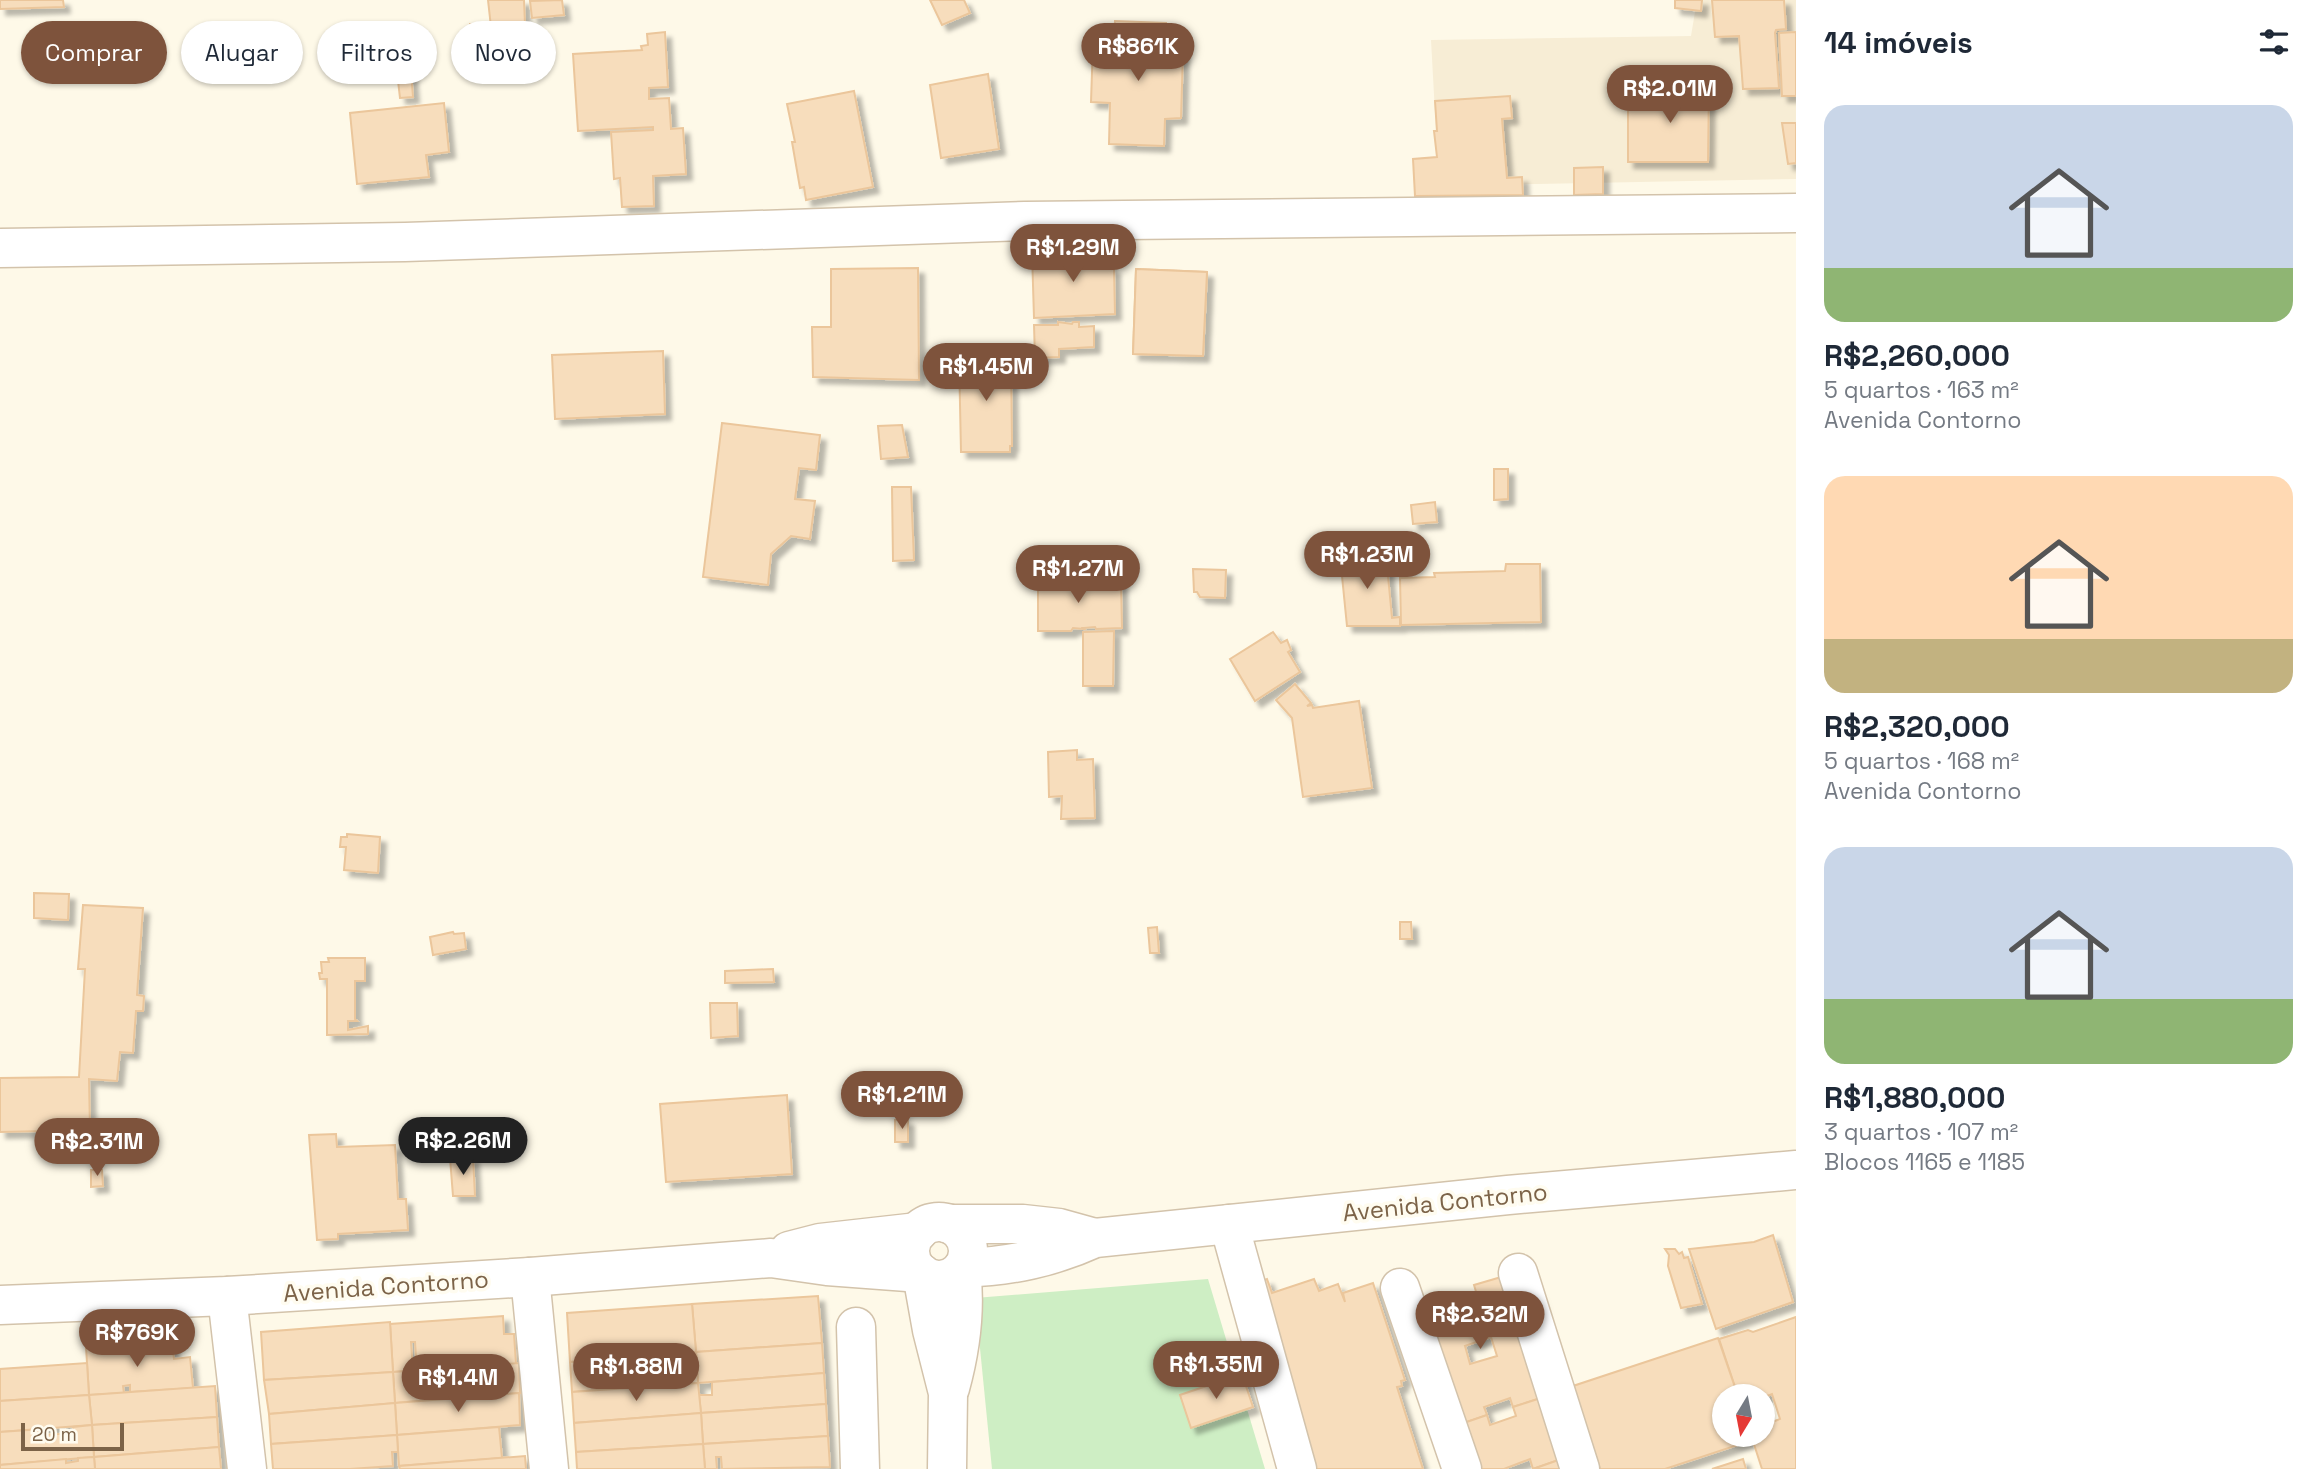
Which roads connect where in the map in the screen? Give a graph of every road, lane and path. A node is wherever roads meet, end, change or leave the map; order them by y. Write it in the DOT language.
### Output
graph roads {
  1 [pos="1796,213"];
  2 [pos="0,248"];
  3 [pos="1796,1170"];
  4 [pos="1229,1224"];
  5 [pos="933,1228"];
  6 [pos="1095,1238"];
  7 [pos="771,1258"];
  8 [pos="962,1269"];
  9 [pos="1518,1273"];
  10 [pos="921,1274"];
  11 [pos="530,1277"];
  12 [pos="1400,1288"];
  13 [pos="227,1296"];
  14 [pos="0,1306"];
  15 [pos="856,1327"];
  16 [pos="948,1393"];
  17 [pos="247,1469"];
  18 [pos="549,1469"];
  19 [pos="860,1469"];
  20 [pos="947,1469"];
  21 [pos="1297,1469"];
  22 [pos="1462,1469"];
  23 [pos="1580,1469"];
  1 -- 2 [label="street"];
  3 -- 4 [label="street, Avenida Contorno"];
  4 -- 6 [label="street, Avenida Contorno"];
  4 -- 21 [label="street"];
  5 -- 6 [label="street, Avenida Contorno"];
  5 -- 7 [label="street, Avenida Contorno"];
  5 -- 8 [label="street"];
  5 -- 10 [label="street"];
  6 -- 8 [label="street, Avenida Contorno"];
  7 -- 10 [label="street, Avenida Contorno"];
  7 -- 11 [label="street, Avenida Contorno"];
  8 -- 10 [label="street"];
  8 -- 16 [label="street"];
  9 -- 23 [label="street"];
  10 -- 16 [label="street"];
  11 -- 13 [label="street, Avenida Contorno"];
  11 -- 18 [label="street"];
  12 -- 22 [label="street"];
  13 -- 14 [label="street, Avenida Contorno"];
  13 -- 17 [label="street"];
  15 -- 19 [label="street"];
  16 -- 20 [label="street"];
}
